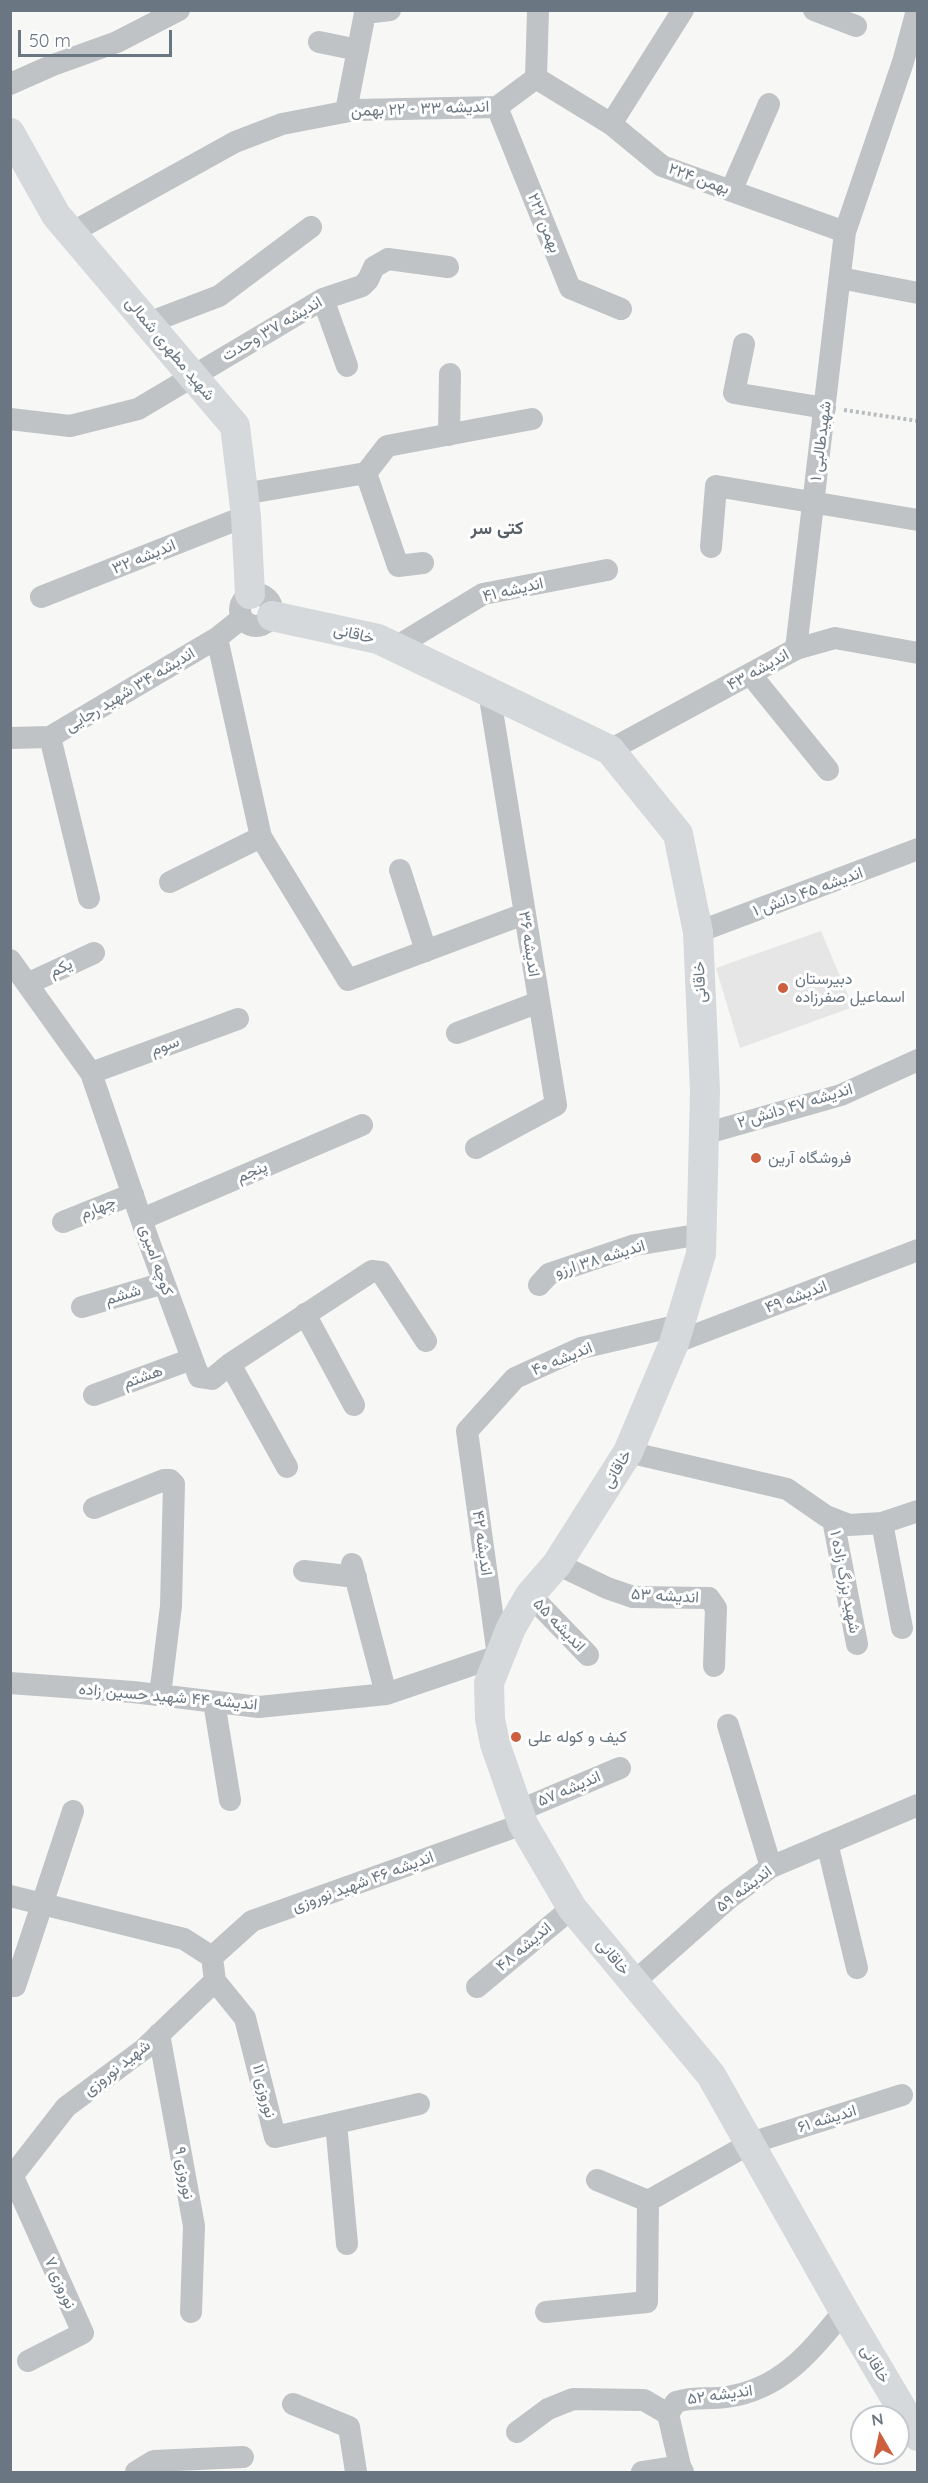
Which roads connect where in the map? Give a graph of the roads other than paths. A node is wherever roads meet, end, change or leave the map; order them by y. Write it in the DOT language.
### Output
graph roads {
  1 [pos="179,10"];
  2 [pos="390,10"];
  3 [pos="538,10"];
  4 [pos="682,10"];
  5 [pos="814,10"];
  6 [pos="916,10"];
  7 [pos="856,26"];
  8 [pos="320,42"];
  9 [pos="358,50"];
  10 [pos="536,78"];
  11 [pos="10,84"];
  12 [pos="769,104"];
  13 [pos="497,107"];
  14 [pos="346,111"];
  15 [pos="611,124"];
  16 [pos="10,133"];
  17 [pos="731,191"];
  18 [pos="311,227"];
  19 [pos="846,232"];
  20 [pos="71,233"];
  21 [pos="448,267"];
  22 [pos="840,278"];
  23 [pos="918,293"];
  24 [pos="322,299"];
  25 [pos="621,309"];
  26 [pos="148,323"];
  27 [pos="744,344"];
  28 [pos="347,366"];
  29 [pos="450,374"];
  30 [pos="192,375"];
  31 [pos="825,408"];
  32 [pos="10,419"];
  33 [pos="532,420"];
  34 [pos="449,435"];
  35 [pos="366,473"];
  36 [pos="814,502"];
  37 [pos="245,505"];
  38 [pos="918,520"];
  39 [pos="711,548"];
  40 [pos="423,563"];
  41 [pos="607,570"];
  42 [pos="41,597"];
  43 [pos="246,606"];
  44 [pos="272,616"];
  45 [pos="217,638"];
  46 [pos="396,647"];
  47 [pos="796,649"];
  48 [pos="918,653"];
  49 [pos="751,675"];
  50 [pos="489,692"];
  51 [pos="50,737"];
  52 [pos="10,738"];
  53 [pos="610,750"];
  54 [pos="828,770"];
  55 [pos="261,837"];
  56 [pos="918,849"];
  57 [pos="400,870"];
  58 [pos="170,882"];
  59 [pos="88,898"];
  60 [pos="524,914"];
  61 [pos="698,932"];
  62 [pos="426,951"];
  63 [pos="94,953"];
  64 [pos="10,960"];
  65 [pos="27,984"];
  66 [pos="538,1002"];
  67 [pos="238,1019"];
  68 [pos="457,1034"];
  69 [pos="918,1060"];
  70 [pos="91,1073"];
  71 [pos="362,1125"];
  72 [pos="704,1134"];
  73 [pos="476,1148"];
  74 [pos="133,1194"];
  75 [pos="142,1219"];
  76 [pos="63,1222"];
  77 [pos="702,1234"];
  78 [pos="918,1250"];
  79 [pos="164,1282"];
  80 [pos="539,1285"];
  81 [pos="82,1307"];
  82 [pos="305,1314"];
  83 [pos="677,1334"];
  84 [pos="426,1341"];
  85 [pos="192,1359"];
  86 [pos="230,1364"];
  87 [pos="94,1395"];
  88 [pos="354,1405"];
  89 [pos="467,1431"];
  90 [pos="628,1452"];
  91 [pos="287,1467"];
  92 [pos="94,1508"];
  93 [pos="918,1511"];
  94 [pos="833,1520"];
  95 [pos="882,1523"];
  96 [pos="557,1564"];
  97 [pos="304,1572"];
  98 [pos="530,1595"];
  99 [pos="902,1628"];
  100 [pos="856,1644"];
  101 [pos="588,1655"];
  102 [pos="498,1656"];
  103 [pos="714,1666"];
  104 [pos="10,1683"];
  105 [pos="386,1694"];
  106 [pos="160,1695"];
  107 [pos="214,1702"];
  108 [pos="729,1725"];
  109 [pos="620,1768"];
  110 [pos="231,1800"];
  111 [pos="913,1809"];
  112 [pos="73,1811"];
  113 [pos="521,1818"];
  114 [pos="827,1843"];
  115 [pos="771,1867"];
  116 [pos="10,1896"];
  117 [pos="43,1904"];
  118 [pos="572,1908"];
  119 [pos="212,1957"];
  120 [pos="857,1968"];
  121 [pos="215,1981"];
  122 [pos="634,1982"];
  123 [pos="15,1986"];
  124 [pos="477,1987"];
  125 [pos="159,2034"];
  126 [pos="902,2096"];
  127 [pos="419,2104"];
  128 [pos="336,2123"];
  129 [pos="751,2143"];
  130 [pos="12,2178"];
  131 [pos="597,2180"];
  132 [pos="648,2201"];
  133 [pos="347,2244"];
  134 [pos="844,2311"];
  135 [pos="191,2312"];
  136 [pos="546,2312"];
  137 [pos="28,2361"];
  138 [pos="293,2404"];
  139 [pos="668,2414"];
  140 [pos="517,2432"];
  141 [pos="918,2436"];
  142 [pos="243,2457"];
  143 [pos="149,2463"];
  144 [pos="681,2469"];
  145 [pos="356,2472"];
  146 [pos="642,2472"];
  1 -- 11 [label="street"];
  2 -- 9 [label="street"];
  3 -- 10 [label="street"];
  4 -- 15 [label="street"];
  5 -- 7 [label="street"];
  6 -- 19 [label="street, شهیدطالبی ۱"];
  8 -- 9 [label="street"];
  9 -- 14 [label="street"];
  10 -- 13 [label="street, اندیشه ۳۳ - ۲۲ بهمن"];
  10 -- 15 [label="street, ۲۲بهمن ۴"];
  12 -- 17 [label="street"];
  13 -- 14 [label="street, اندیشه ۳۳ - ۲۲ بهمن"];
  13 -- 25 [label="street, ۲۲بهمن ۲"];
  14 -- 20 [label="street, اندیشه ۳۳ - ۲۲ بهمن"];
  15 -- 17 [label="street, ۲۲بهمن ۴"];
  16 -- 20 [label="main road, شهید مطهری شمالی"];
  17 -- 19 [label="street, ۲۲بهمن ۴"];
  18 -- 26 [label="street"];
  19 -- 22 [label="street, شهیدطالبی ۱"];
  20 -- 26 [label="main road, شهید مطهری شمالی"];
  21 -- 24 [label="street, اندیشه ۳۷ وحدت"];
  22 -- 23 [label="street"];
  22 -- 31 [label="street, شهیدطالبی ۱"];
  24 -- 28 [label="street"];
  24 -- 30 [label="street, اندیشه ۳۷ وحدت"];
  26 -- 30 [label="main road, شهید مطهری شمالی"];
  27 -- 31 [label="street"];
  29 -- 34 [label="street"];
  30 -- 32 [label="street, اندیشه ۳۷ وحدت"];
  30 -- 37 [label="main road, شهید مطهری شمالی"];
  31 -- 36 [label="street, شهیدطالبی ۱"];
  33 -- 34 [label="street"];
  34 -- 35 [label="street"];
  35 -- 37 [label="street, اندیشه ۳۲"];
  35 -- 40 [label="street"];
  36 -- 38 [label="street"];
  36 -- 39 [label="street"];
  36 -- 47 [label="street, شهیدطالبی ۱"];
  37 -- 42 [label="street, اندیشه ۳۲"];
  37 -- 43 [label="main road, شهید مطهری شمالی"];
  41 -- 46 [label="street, اندیشه ۴۱"];
  43 -- 44 [label="street"];
  43 -- 45 [label="street, اندیشه ۳۴ شهید رجایی"];
  44 -- 46 [label="main road, خاقانی"];
  45 -- 51 [label="street, اندیشه ۳۴ شهید رجایی"];
  45 -- 55 [label="street"];
  46 -- 50 [label="main road, خاقانی"];
  47 -- 48 [label="street, اندیشه ۴۳"];
  47 -- 49 [label="street, اندیشه ۴۳"];
  49 -- 53 [label="street, اندیشه ۴۳"];
  49 -- 54 [label="street"];
  50 -- 53 [label="main road, خاقانی"];
  50 -- 60 [label="street, اندیشه ۳۶"];
  51 -- 52 [label="street, اندیشه ۳۴ شهید رجایی"];
  51 -- 59 [label="street"];
  53 -- 61 [label="main road, خاقانی"];
  55 -- 58 [label="street"];
  55 -- 62 [label="street"];
  56 -- 61 [label="street, اندیشه ۴۵ دانش ۱"];
  57 -- 62 [label="street"];
  60 -- 62 [label="street"];
  60 -- 66 [label="street, اندیشه ۳۶"];
  61 -- 72 [label="main road, خاقانی"];
  63 -- 65 [label="street, یکم"];
  64 -- 65 [label="street, کوچه امیری"];
  65 -- 70 [label="street, کوچه امیری"];
  66 -- 68 [label="street"];
  66 -- 73 [label="street, اندیشه ۳۶"];
  67 -- 70 [label="street, سوم"];
  69 -- 72 [label="street, اندیشه ۴۷ دانش ۲"];
  70 -- 74 [label="street, کوچه امیری"];
  71 -- 75 [label="street, پنجم"];
  72 -- 77 [label="main road, خاقانی"];
  74 -- 75 [label="street, کوچه امیری"];
  74 -- 76 [label="street, چهارم"];
  75 -- 79 [label="street, کوچه امیری"];
  77 -- 80 [label="street, اندیشه ۳۸ ارزو"];
  77 -- 83 [label="main road, خاقانی"];
  78 -- 83 [label="street, اندیشه ۴۹"];
  79 -- 81 [label="street, ششم"];
  79 -- 85 [label="street, کوچه امیری"];
  82 -- 84 [label="street, کوچه امیری"];
  82 -- 86 [label="street, کوچه امیری"];
  82 -- 88 [label="street"];
  83 -- 89 [label="street, اندیشه ۴۰"];
  83 -- 90 [label="main road, خاقانی"];
  85 -- 86 [label="street, کوچه امیری"];
  85 -- 87 [label="street, هشتم"];
  86 -- 91 [label="street"];
  89 -- 102 [label="street, اندیشه ۴۲"];
  90 -- 94 [label="street"];
  90 -- 96 [label="main road, خاقانی"];
  92 -- 106 [label="street"];
  93 -- 95 [label="street"];
  94 -- 95 [label="street"];
  94 -- 100 [label="street, شهید بزرگ زاده ۱"];
  95 -- 99 [label="street"];
  96 -- 98 [label="main road, خاقانی"];
  96 -- 103 [label="street, اندیشه ۵۳"];
  97 -- 105 [label="street"];
  98 -- 101 [label="street, اندیشه ۵۵"];
  98 -- 102 [label="main road, خاقانی"];
  102 -- 105 [label="street, اندیشه ۴۴ شهید حسین زاده"];
  102 -- 113 [label="main road, خاقانی"];
  104 -- 106 [label="street, اندیشه ۴۴ شهید حسین زاده"];
  105 -- 107 [label="street, اندیشه ۴۴ شهید حسین زاده"];
  106 -- 107 [label="street, اندیشه ۴۴ شهید حسین زاده"];
  107 -- 110 [label="street"];
  108 -- 115 [label="street"];
  109 -- 113 [label="street, اندیشه ۵۷"];
  111 -- 114 [label="street, اندیشه ۵۹"];
  112 -- 117 [label="street"];
  113 -- 118 [label="main road, خاقانی"];
  113 -- 119 [label="street, اندیشه ۴۶ شهید نوروزی"];
  114 -- 115 [label="street, اندیشه ۵۹"];
  114 -- 120 [label="street"];
  115 -- 122 [label="street, اندیشه ۵۹"];
  116 -- 117 [label="street"];
  117 -- 119 [label="street"];
  117 -- 123 [label="street"];
  118 -- 122 [label="main road, خاقانی"];
  118 -- 124 [label="street, اندیشه ۴۸"];
  119 -- 121 [label="street"];
  121 -- 125 [label="street, شهید نوروزی"];
  121 -- 128 [label="street, نوروزی ۱۱"];
  122 -- 129 [label="main road, خاقانی"];
  125 -- 130 [label="street, شهید نوروزی"];
  125 -- 135 [label="street, نوروزی ۹"];
  126 -- 129 [label="street, اندیشه ۶۱"];
  127 -- 128 [label="street, نوروزی ۱۱"];
  128 -- 133 [label="street"];
  129 -- 132 [label="street, اندیشه ۶۱"];
  129 -- 134 [label="main road, خاقانی"];
  130 -- 137 [label="street, نوروزی ۷"];
  131 -- 132 [label="street"];
  132 -- 136 [label="street"];
  134 -- 139 [label="street, اندیشه ۵۲"];
  134 -- 141 [label="main road, خاقانی"];
  138 -- 145 [label="street"];
  139 -- 140 [label="street"];
  139 -- 144 [label="street, اندیشه ۵۲"];
  142 -- 143 [label="street"];
  144 -- 146 [label="street"];
}
